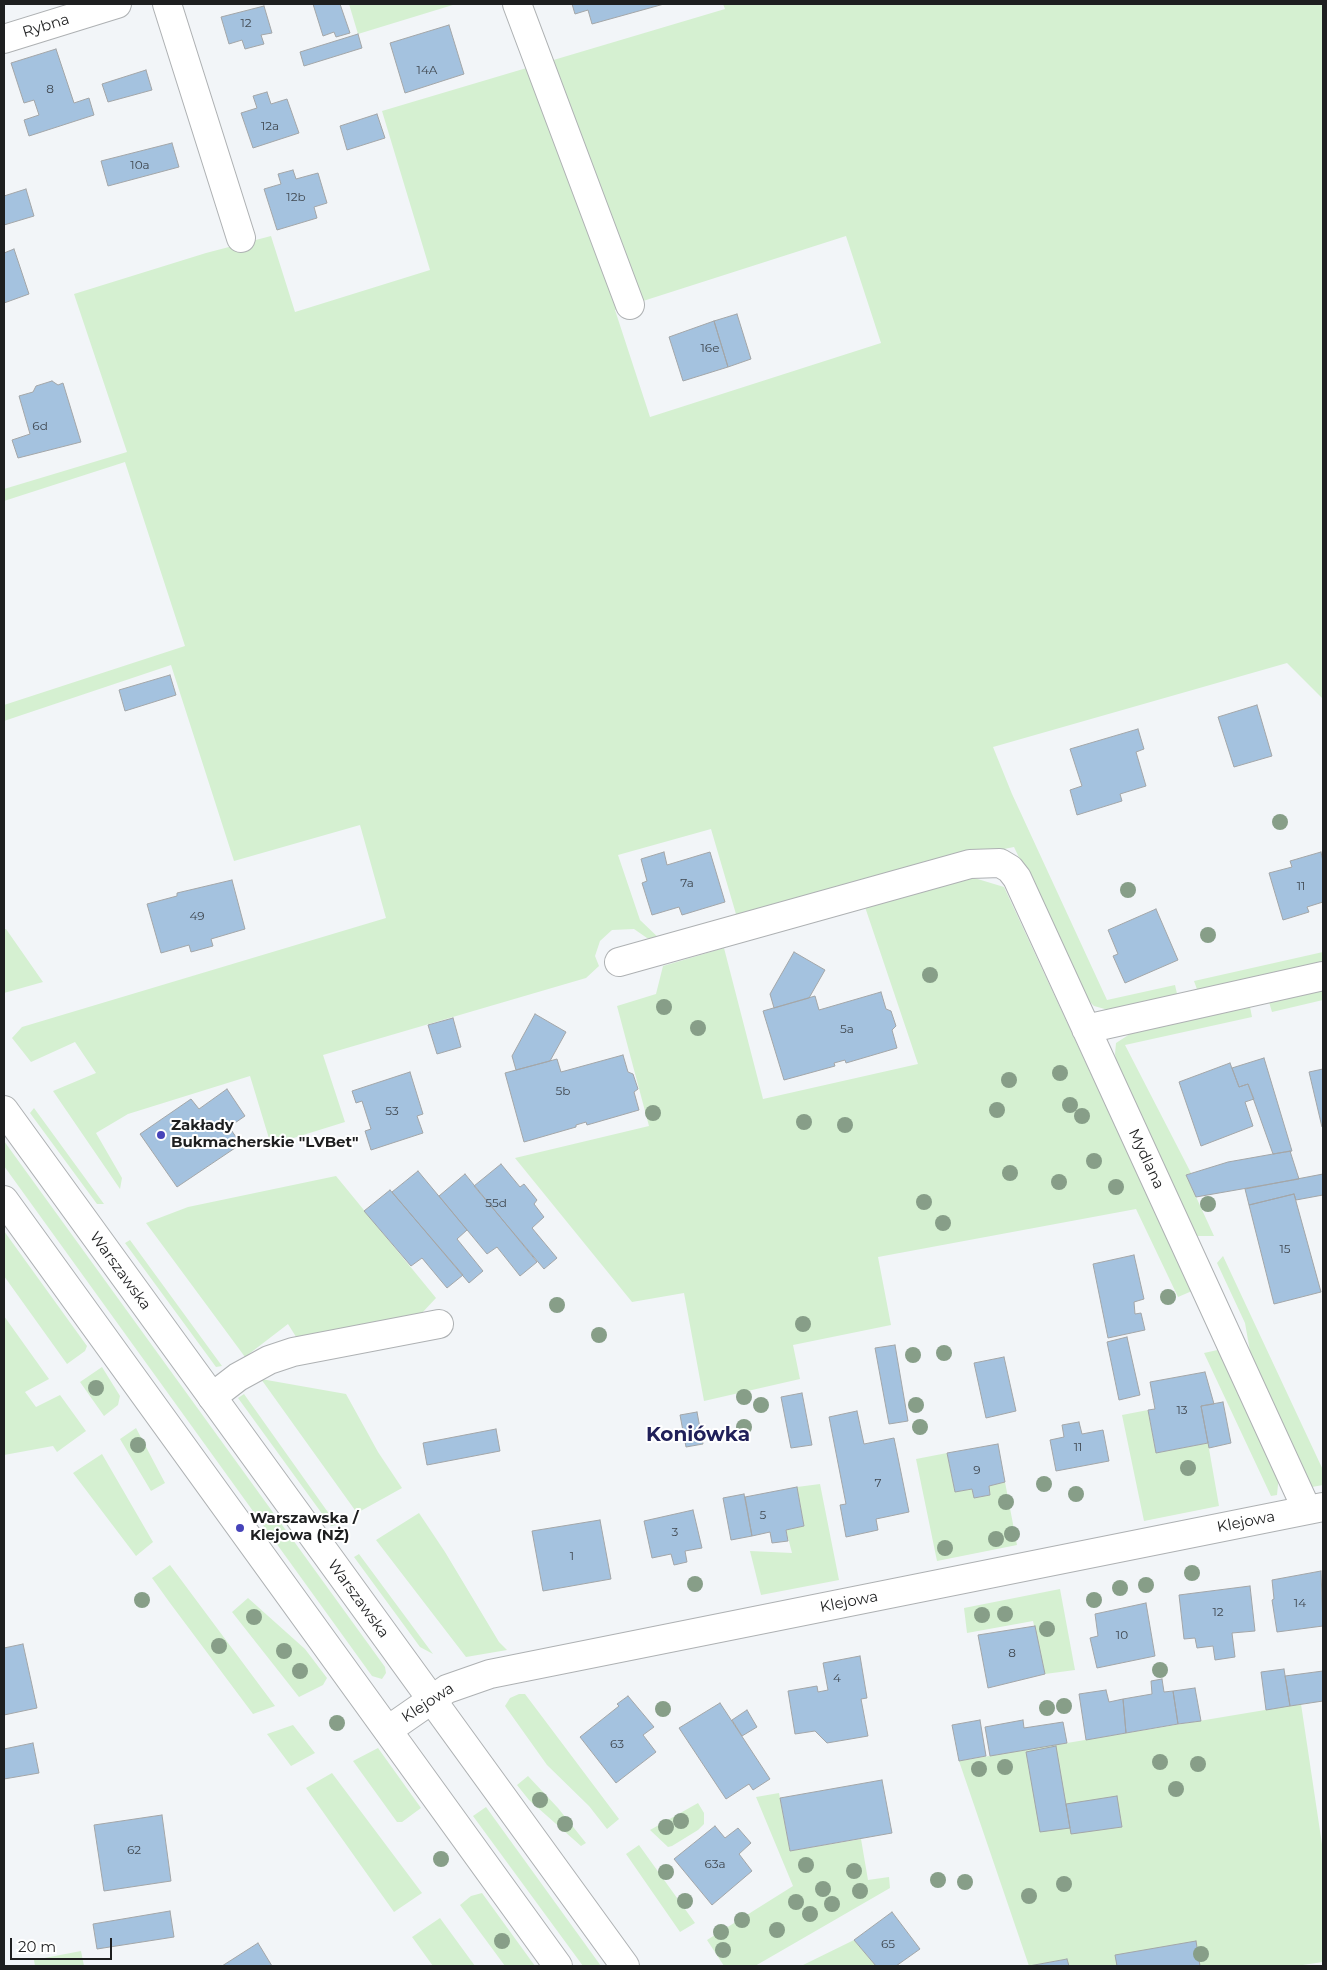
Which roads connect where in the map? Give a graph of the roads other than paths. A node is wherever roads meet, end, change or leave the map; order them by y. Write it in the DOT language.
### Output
graph roads {
  1 [pos="117,4"];
  2 [pos="167,4"];
  3 [pos="517,4"];
  4 [pos="6,31"];
  5 [pos="241,238"];
  6 [pos="630,304"];
  7 [pos="619,962"];
  8 [pos="1323,976"];
  9 [pos="1086,1029"];
  10 [pos="4,1110"];
  11 [pos="4,1200"];
  12 [pos="439,1324"];
  13 [pos="212,1397"];
  14 [pos="1315,1509"];
  15 [pos="432,1699"];
  16 [pos="388,1730"];
  17 [pos="558,1966"];
  18 [pos="625,1966"];
  1 -- 4 [label="street, Rybna"];
  2 -- 5 [label="street"];
  3 -- 6 [label="street"];
  7 -- 9 [label="street, Mydlana"];
  8 -- 9 [label="street"];
  9 -- 14 [label="street, Mydlana"];
  10 -- 13 [label="street, Warszawska"];
  11 -- 16 [label="street"];
  12 -- 13 [label="street"];
  13 -- 15 [label="street, Warszawska"];
  14 -- 15 [label="street, Klejowa"];
  15 -- 16 [label="street, Klejowa"];
  15 -- 18 [label="street, Warszawska"];
  16 -- 17 [label="street"];
}
